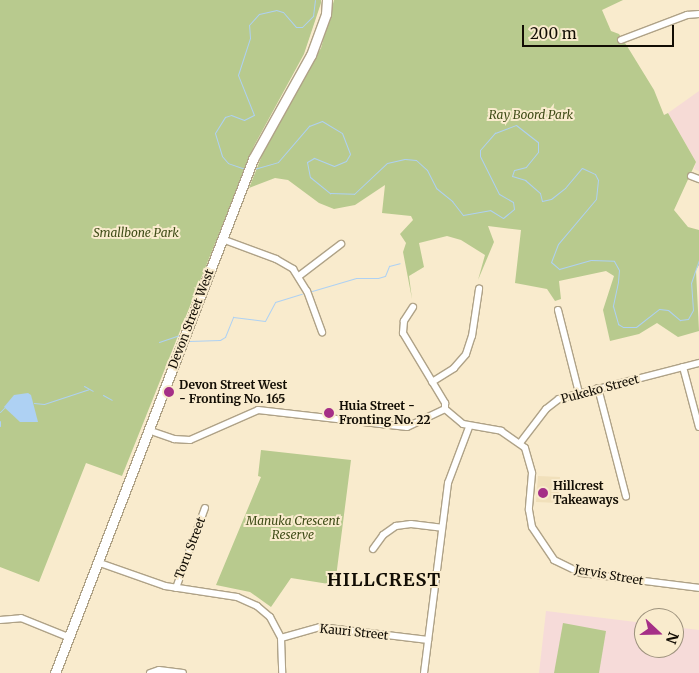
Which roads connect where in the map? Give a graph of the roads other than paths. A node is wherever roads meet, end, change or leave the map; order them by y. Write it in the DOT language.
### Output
graph roads {
  1 [pos="327,0"];
  2 [pos="699,14"];
  3 [pos="621,40"];
  4 [pos="690,176"];
  5 [pos="699,179"];
  6 [pos="222,239"];
  7 [pos="340,244"];
  8 [pos="299,276"];
  9 [pos="479,289"];
  10 [pos="413,307"];
  11 [pos="558,310"];
  12 [pos="322,332"];
  13 [pos="699,363"];
  14 [pos="683,367"];
  15 [pos="432,382"];
  16 [pos="598,388"];
  17 [pos="579,393"];
  18 [pos="445,408"];
  19 [pos="469,427"];
  20 [pos="699,427"];
  21 [pos="148,430"];
  22 [pos="520,443"];
  23 [pos="626,496"];
  24 [pos="205,508"];
  25 [pos="442,528"];
  26 [pos="373,549"];
  27 [pos="97,562"];
  28 [pos="176,588"];
  29 [pos="699,588"];
  30 [pos="0,620"];
  31 [pos="68,637"];
  32 [pos="281,638"];
  33 [pos="428,640"];
  34 [pos="55,673"];
  35 [pos="150,673"];
  36 [pos="183,673"];
  37 [pos="282,673"];
  38 [pos="424,673"];
  1 -- 6 [label="main road, Devon Street West"];
  2 -- 3 [label="street"];
  4 -- 5 [label="street"];
  6 -- 8 [label="street"];
  6 -- 21 [label="main road, Devon Street West"];
  7 -- 8 [label="street"];
  8 -- 12 [label="street"];
  9 -- 15 [label="street"];
  10 -- 15 [label="street"];
  11 -- 17 [label="street"];
  13 -- 14 [label="street, Pukeko Street"];
  14 -- 16 [label="street, Pukeko Street"];
  14 -- 20 [label="street"];
  15 -- 18 [label="street"];
  16 -- 17 [label="street, Pukeko Street"];
  16 -- 23 [label="street"];
  17 -- 22 [label="street, Pukeko Street"];
  18 -- 19 [label="street"];
  18 -- 21 [label="street"];
  19 -- 22 [label="street"];
  19 -- 25 [label="street"];
  21 -- 27 [label="main road, Devon Street West"];
  22 -- 29 [label="street, Jervis Street"];
  24 -- 28 [label="street, Toru Street"];
  25 -- 26 [label="street"];
  25 -- 33 [label="street"];
  27 -- 28 [label="street"];
  27 -- 31 [label="main road, Devon Street West"];
  28 -- 32 [label="street"];
  30 -- 31 [label="street"];
  31 -- 34 [label="main road, Devon Street West"];
  32 -- 33 [label="street, Kauri Street"];
  32 -- 37 [label="street"];
  33 -- 38 [label="street"];
  35 -- 36 [label="street"];
}
